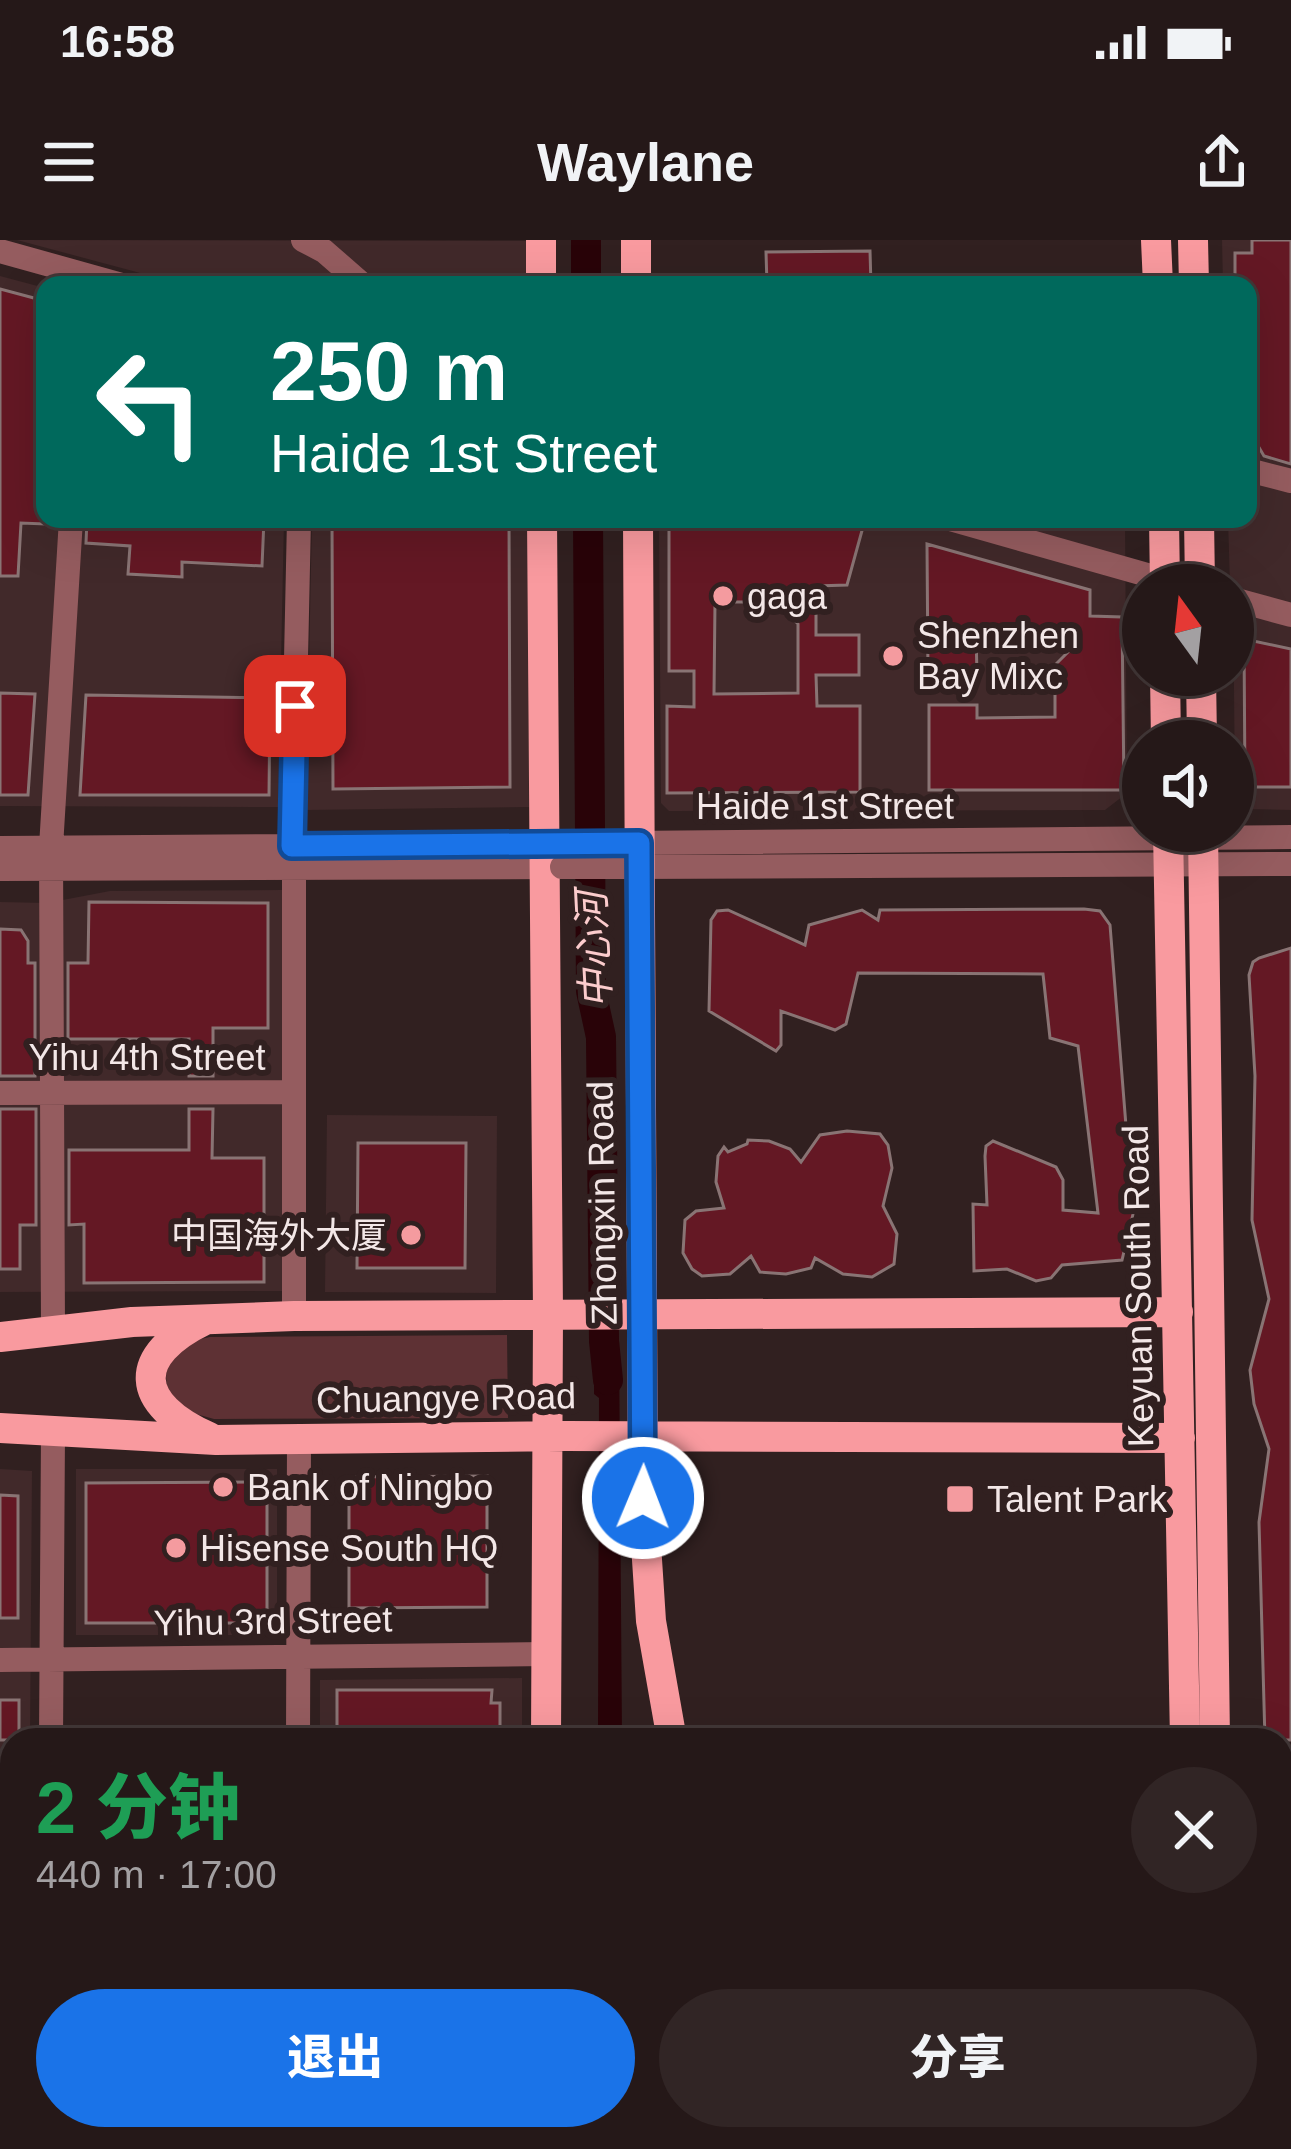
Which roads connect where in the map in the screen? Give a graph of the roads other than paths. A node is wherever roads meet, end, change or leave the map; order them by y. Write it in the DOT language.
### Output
graph roads {
  1 [pos="303,240"];
  2 [pos="541,240"];
  3 [pos="636,240"];
  4 [pos="1156,240"];
  5 [pos="1193,240"];
  6 [pos="0,251"];
  7 [pos="73,276"];
  8 [pos="353,276"];
  9 [pos="541,276"];
  10 [pos="637,276"];
  11 [pos="1158,276"];
  12 [pos="1194,276"];
  13 [pos="1257,472"];
  14 [pos="1291,481"];
  15 [pos="69,528"];
  16 [pos="298,528"];
  17 [pos="542,528"];
  18 [pos="638,528"];
  19 [pos="981,528"];
  20 [pos="1164,528"];
  21 [pos="1198,528"];
  22 [pos="1165,564"];
  23 [pos="1199,564"];
  24 [pos="1122,569"];
  25 [pos="1254,605"];
  26 [pos="1291,615"];
  27 [pos="1291,837"];
  28 [pos="1254,840"];
  29 [pos="1122,846"];
  30 [pos="0,848"];
  31 [pos="1168,852"];
  32 [pos="1203,852"];
  33 [pos="1238,852"];
  34 [pos="552,855"];
  35 [pos="631,855"];
  36 [pos="293,857"];
  37 [pos="51,858"];
  38 [pos="1291,864"];
  39 [pos="0,869"];
  40 [pos="294,1092"];
  41 [pos="52,1093"];
  42 [pos="0,1094"];
  43 [pos="1178,1312"];
  44 [pos="556,1315"];
  45 [pos="636,1315"];
  46 [pos="295,1316"];
  47 [pos="211,1318"];
  48 [pos="53,1330"];
  49 [pos="0,1337"];
  50 [pos="0,1427"];
  51 [pos="53,1432"];
  52 [pos="557,1436"];
  53 [pos="638,1436"];
  54 [pos="1180,1438"];
  55 [pos="299,1439"];
  56 [pos="216,1440"];
  57 [pos="547,1654"];
  58 [pos="298,1657"];
  59 [pos="0,1660"];
  60 [pos="52,1660"];
  61 [pos="51,1728"];
  62 [pos="298,1728"];
  63 [pos="546,1728"];
  64 [pos="670,1728"];
  65 [pos="1185,1728"];
  66 [pos="1214,1728"];
  1 -- 8 [label="street"];
  2 -- 9 [label="main road"];
  3 -- 10 [label="main road"];
  4 -- 11 [label="main road"];
  5 -- 12 [label="main road"];
  6 -- 7 [label="street"];
  13 -- 14 [label="street"];
  15 -- 37 [label="street"];
  16 -- 36 [label="street"];
  17 -- 34 [label="main road, Zhongxin Road"];
  18 -- 35 [label="main road, Zhongxin Road"];
  19 -- 24 [label="street"];
  20 -- 22 [label="main road"];
  21 -- 23 [label="main road"];
  25 -- 26 [label="street"];
  27 -- 28 [label="street, Haide 1st Street"];
  29 -- 35 [label="street, Haide 1st Street"];
  30 -- 37 [label="street, Haide 1st Street"];
  31 -- 43 [label="main road, Keyuan South Road"];
  32 -- 66 [label="main road, Keyuan South Road"];
  33 -- 38 [label="street, Haide 1st Street"];
  34 -- 35 [label="street, Haide 1st Street, bridge"];
  34 -- 36 [label="street, Haide 1st Street"];
  34 -- 44 [label="main road, Zhongxin Road"];
  35 -- 45 [label="main road, Zhongxin Road"];
  36 -- 37 [label="street, Haide 1st Street"];
  36 -- 40 [label="street"];
  37 -- 39 [label="street, Haide 1st Street"];
  37 -- 41 [label="street"];
  40 -- 41 [label="street, Yihu 4th Street"];
  40 -- 46 [label="street"];
  41 -- 42 [label="street, Yihu 4th Street"];
  41 -- 48 [label="street"];
  43 -- 45 [label="main road"];
  43 -- 54 [label="main road, Keyuan South Road"];
  44 -- 45 [label="main road"];
  44 -- 46 [label="main road"];
  44 -- 52 [label="main road, Zhongxin Road"];
  45 -- 53 [label="main road, Zhongxin Road"];
  46 -- 47 [label="main road"];
  47 -- 48 [label="main road"];
  47 -- 56 [label="main road"];
  48 -- 49 [label="main road"];
  50 -- 51 [label="main road, Chuangye Road"];
  51 -- 56 [label="main road, Chuangye Road"];
  51 -- 60 [label="street"];
  52 -- 53 [label="main road, Chuangye Road"];
  52 -- 55 [label="main road, Chuangye Road"];
  52 -- 57 [label="main road, Zhongxin Road"];
  53 -- 54 [label="main road, Chuangye Road"];
  53 -- 64 [label="main road, Zhongxin Road"];
  54 -- 65 [label="main road, Keyuan South Road"];
  55 -- 56 [label="main road, Chuangye Road"];
  55 -- 58 [label="street"];
  57 -- 58 [label="street, Yihu 3rd Street"];
  57 -- 63 [label="main road, Zhongxin Road"];
  58 -- 60 [label="street, Yihu 3rd Street"];
  58 -- 62 [label="street"];
  59 -- 60 [label="street, Yihu 3rd Street"];
  60 -- 61 [label="street"];
}
